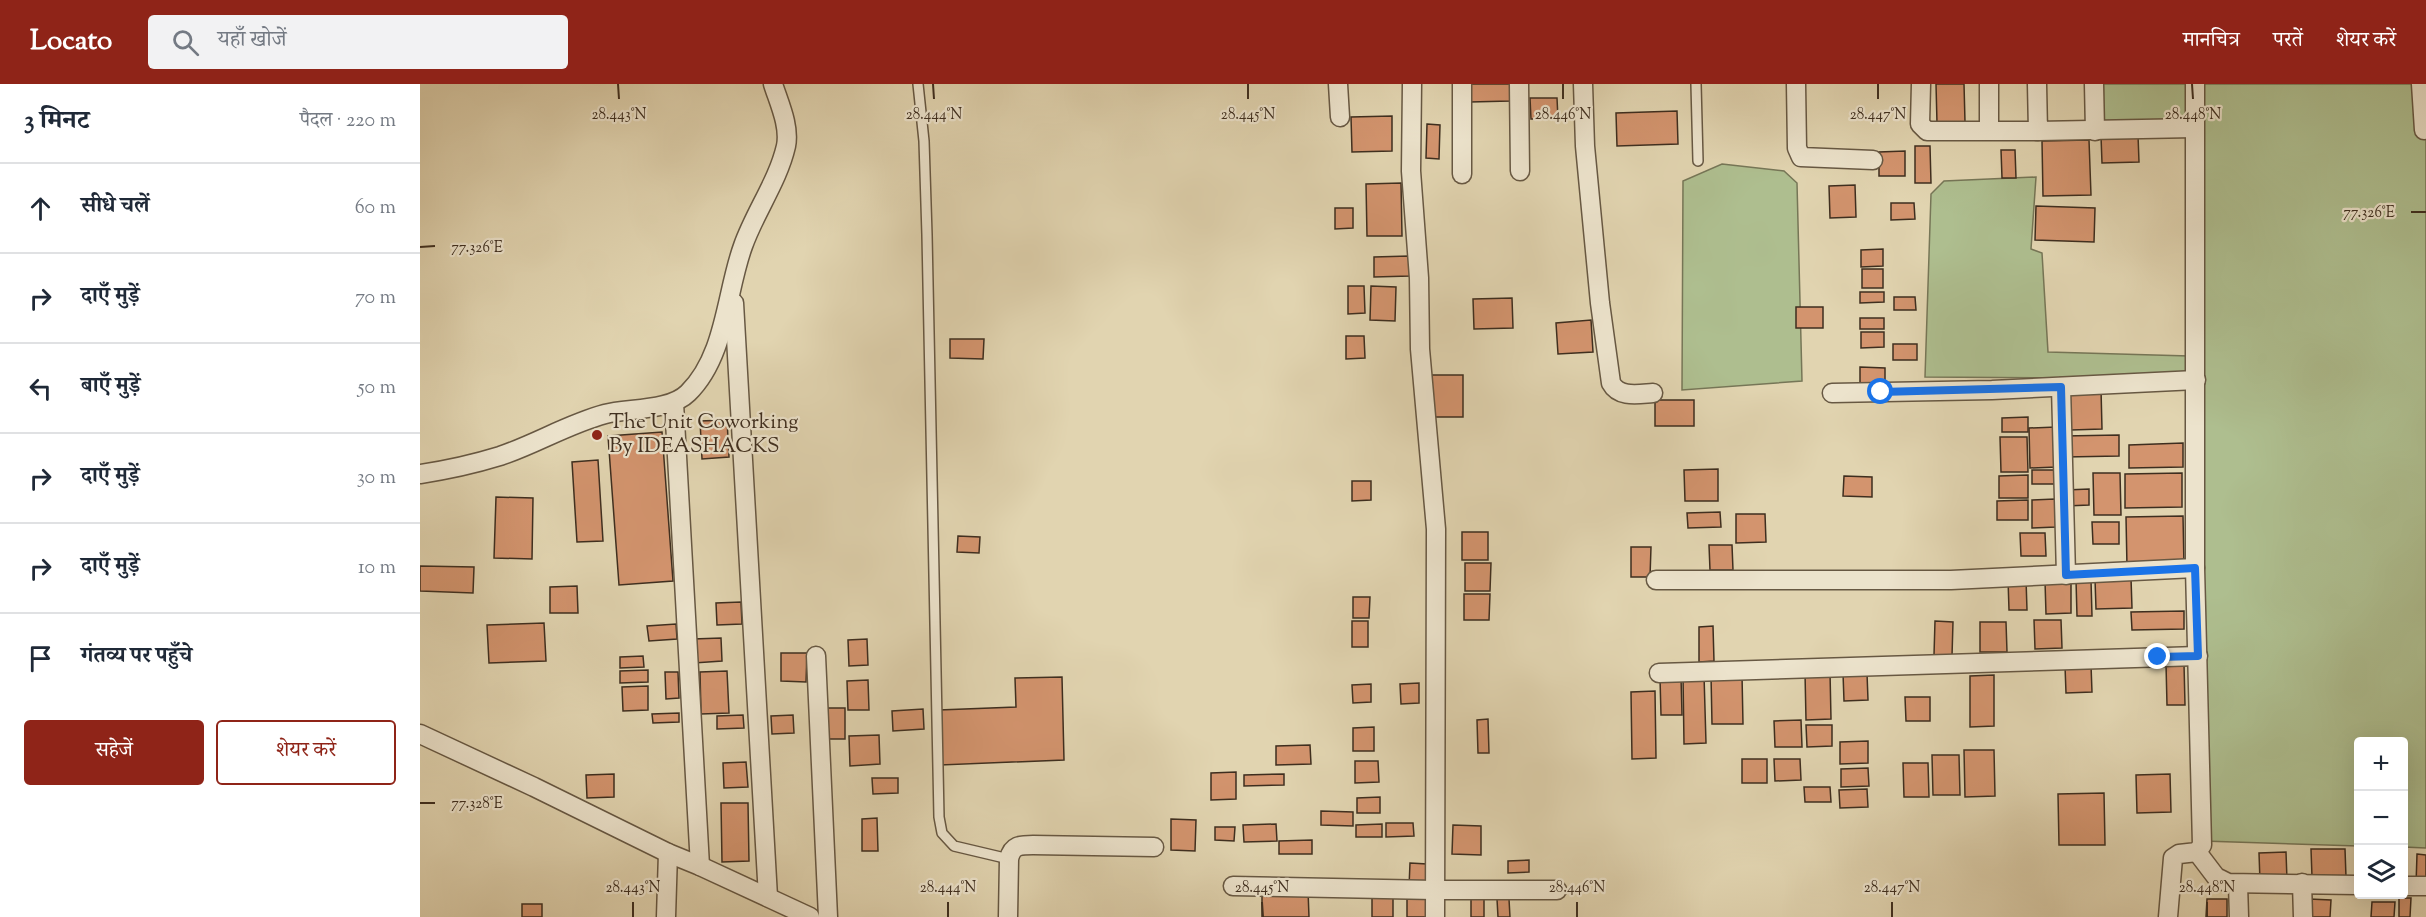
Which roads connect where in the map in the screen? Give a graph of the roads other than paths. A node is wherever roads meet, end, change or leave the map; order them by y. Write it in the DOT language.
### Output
graph roads {
  1 [pos="773,84"];
  2 [pos="918,84"];
  3 [pos="1338,84"];
  4 [pos="1412,84"];
  5 [pos="1462,84"];
  6 [pos="1519,84"];
  7 [pos="1582,84"];
  8 [pos="1696,84"];
  9 [pos="1796,84"];
  10 [pos="1921,84"];
  11 [pos="1989,84"];
  12 [pos="2037,84"];
  13 [pos="2094,84"];
  14 [pos="2194,84"];
  15 [pos="2421,84"];
  16 [pos="1340,117"];
  17 [pos="2194,128"];
  18 [pos="1989,130"];
  19 [pos="2038,130"];
  20 [pos="2424,130"];
  21 [pos="2095,131"];
  22 [pos="1873,160"];
  23 [pos="1698,161"];
  24 [pos="1520,171"];
  25 [pos="1462,174"];
  26 [pos="734,285"];
  27 [pos="2196,380"];
  28 [pos="2061,387"];
  29 [pos="1653,393"];
  30 [pos="1832,393"];
  31 [pos="674,403"];
  32 [pos="420,474"];
  33 [pos="2195,568"];
  34 [pos="2066,575"];
  35 [pos="1656,580"];
  36 [pos="816,656"];
  37 [pos="2198,656"];
  38 [pos="1659,673"];
  39 [pos="420,734"];
  40 [pos="1154,847"];
  41 [pos="2197,852"];
  42 [pos="668,853"];
  43 [pos="1009,859"];
  44 [pos="700,866"];
  45 [pos="2302,883"];
  46 [pos="2238,884"];
  47 [pos="2354,885"];
  48 [pos="1233,886"];
  49 [pos="2408,886"];
  50 [pos="2426,886"];
  51 [pos="1434,890"];
  52 [pos="1557,890"];
  53 [pos="768,897"];
  54 [pos="666,917"];
  55 [pos="810,917"];
  56 [pos="828,917"];
  57 [pos="1008,917"];
  58 [pos="1435,917"];
  59 [pos="2168,917"];
  60 [pos="2240,917"];
  61 [pos="2303,917"];
  1 -- 26 [label="street"];
  2 -- 43 [label="lane"];
  3 -- 16 [label="street"];
  4 -- 51 [label="street"];
  5 -- 25 [label="street"];
  6 -- 24 [label="street"];
  7 -- 29 [label="street"];
  8 -- 23 [label="lane"];
  9 -- 22 [label="street"];
  10 -- 18 [label="street"];
  11 -- 18 [label="street"];
  12 -- 19 [label="street"];
  13 -- 21 [label="street"];
  14 -- 17 [label="street"];
  15 -- 20 [label="street"];
  17 -- 21 [label="street"];
  17 -- 27 [label="street"];
  18 -- 19 [label="street"];
  19 -- 21 [label="street"];
  26 -- 31 [label="street"];
  26 -- 53 [label="street"];
  27 -- 28 [label="street"];
  27 -- 33 [label="street"];
  28 -- 30 [label="street"];
  28 -- 34 [label="street"];
  31 -- 32 [label="street"];
  31 -- 44 [label="street"];
  33 -- 34 [label="street"];
  33 -- 37 [label="street"];
  34 -- 35 [label="street"];
  36 -- 56 [label="street"];
  37 -- 38 [label="street"];
  37 -- 41 [label="street"];
  39 -- 42 [label="street"];
  40 -- 43 [label="street"];
  41 -- 46 [label="street"];
  41 -- 59 [label="street"];
  42 -- 44 [label="street"];
  42 -- 54 [label="street"];
  43 -- 57 [label="street"];
  44 -- 53 [label="street"];
  45 -- 46 [label="street"];
  45 -- 47 [label="street"];
  45 -- 61 [label="street"];
  46 -- 60 [label="street"];
  48 -- 51 [label="street"];
  49 -- 50 [label="street"];
  51 -- 52 [label="street"];
  51 -- 58 [label="street"];
  53 -- 55 [label="street"];
}
